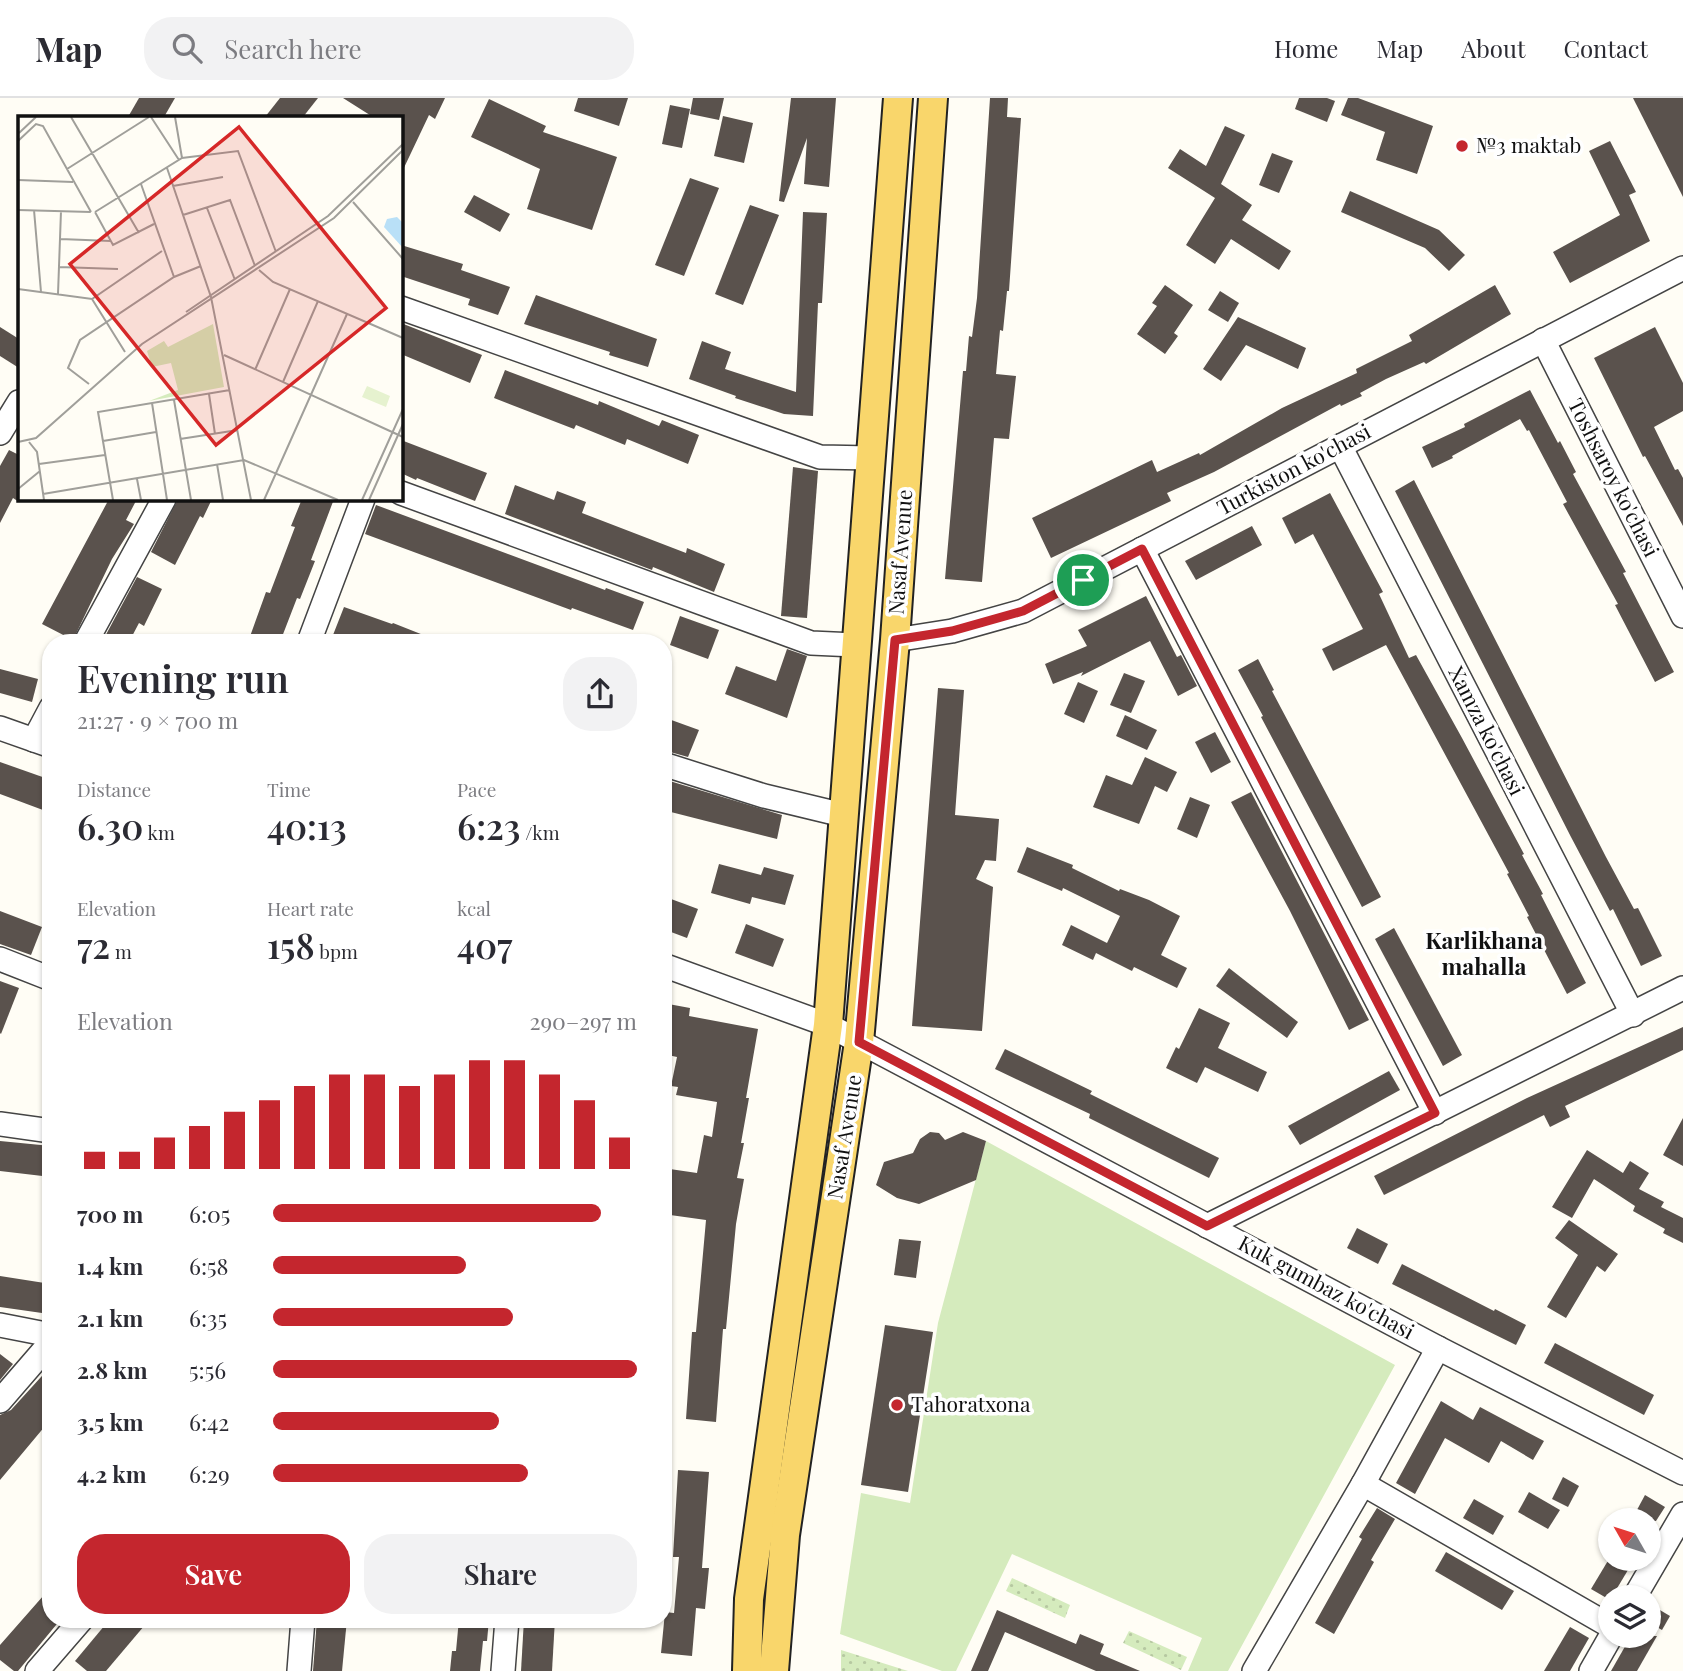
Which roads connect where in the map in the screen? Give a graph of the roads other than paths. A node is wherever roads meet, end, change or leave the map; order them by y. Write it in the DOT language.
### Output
graph roads {
  1 [pos="898,98"];
  2 [pos="933,98"];
  3 [pos="1683,268"];
  4 [pos="402,308"];
  5 [pos="1544,340"];
  6 [pos="18,404"];
  7 [pos="0,433"];
  8 [pos="1339,446"];
  9 [pos="872,458"];
  10 [pos="402,493"];
  11 [pos="163,500"];
  12 [pos="363,500"];
  13 [pos="1142,549"];
  14 [pos="1683,616"];
  15 [pos="90,634"];
  16 [pos="312,634"];
  17 [pos="895,640"];
  18 [pos="855,645"];
  19 [pos="0,728"];
  20 [pos="42,743"];
  21 [pos="672,767"];
  22 [pos="843,815"];
  23 [pos="0,959"];
  24 [pos="672,968"];
  25 [pos="42,975"];
  26 [pos="1683,988"];
  27 [pos="1633,1015"];
  28 [pos="828,1026"];
  29 [pos="859,1042"];
  30 [pos="1435,1113"];
  31 [pos="0,1124"];
  32 [pos="42,1130"];
  33 [pos="1207,1226"];
  34 [pos="0,1325"];
  35 [pos="42,1333"];
  36 [pos="1438,1348"];
  37 [pos="42,1352"];
  38 [pos="0,1401"];
  39 [pos="1683,1473"];
  40 [pos="1363,1484"];
  41 [pos="1683,1514"];
  42 [pos="1642,1585"];
  43 [pos="1598,1619"];
  44 [pos="74,1628"];
  45 [pos="302,1628"];
  46 [pos="506,1628"];
  47 [pos="1604,1648"];
  48 [pos="37,1671"];
  49 [pos="299,1671"];
  50 [pos="503,1671"];
  51 [pos="747,1671"];
  52 [pos="774,1671"];
  53 [pos="1254,1671"];
  54 [pos="1591,1671"];
  1 -- 9 [label="main road, Nasaf Avenue"];
  2 -- 17 [label="main road, Nasaf Avenue"];
  3 -- 5 [label="street, Turkiston ko'chasi"];
  4 -- 9 [label="street"];
  5 -- 8 [label="street, Turkiston ko'chasi"];
  5 -- 14 [label="street, Toshsaroy ko'chasi"];
  6 -- 7 [label="street"];
  8 -- 13 [label="street, Turkiston ko'chasi"];
  8 -- 27 [label="street, Xamza ko'chasi"];
  9 -- 18 [label="main road, Nasaf Avenue"];
  10 -- 18 [label="street"];
  11 -- 15 [label="street"];
  12 -- 16 [label="street"];
  13 -- 17 [label="street, Turkiston ko'chasi"];
  13 -- 30 [label="street"];
  17 -- 29 [label="main road, Nasaf Avenue"];
  18 -- 22 [label="main road, Nasaf Avenue"];
  19 -- 20 [label="street"];
  21 -- 22 [label="street"];
  22 -- 28 [label="main road, Nasaf Avenue"];
  23 -- 25 [label="street"];
  24 -- 28 [label="street, Kuk gumbaz ko'chasi"];
  26 -- 27 [label="street"];
  27 -- 30 [label="street"];
  28 -- 29 [label="street, Kuk gumbaz ko'chasi"];
  28 -- 51 [label="main road, Nasaf Avenue"];
  29 -- 33 [label="street, Kuk gumbaz ko'chasi"];
  29 -- 52 [label="main road, Nasaf Avenue"];
  30 -- 33 [label="street"];
  31 -- 32 [label="street"];
  33 -- 36 [label="street, Kuk gumbaz ko'chasi"];
  34 -- 35 [label="street"];
  36 -- 39 [label="street, Kuk gumbaz ko'chasi"];
  36 -- 40 [label="street"];
  37 -- 38 [label="street"];
  40 -- 43 [label="street"];
  40 -- 53 [label="street"];
  41 -- 42 [label="street"];
  44 -- 48 [label="street"];
  45 -- 49 [label="street"];
  46 -- 50 [label="street"];
  47 -- 54 [label="street"];
}
